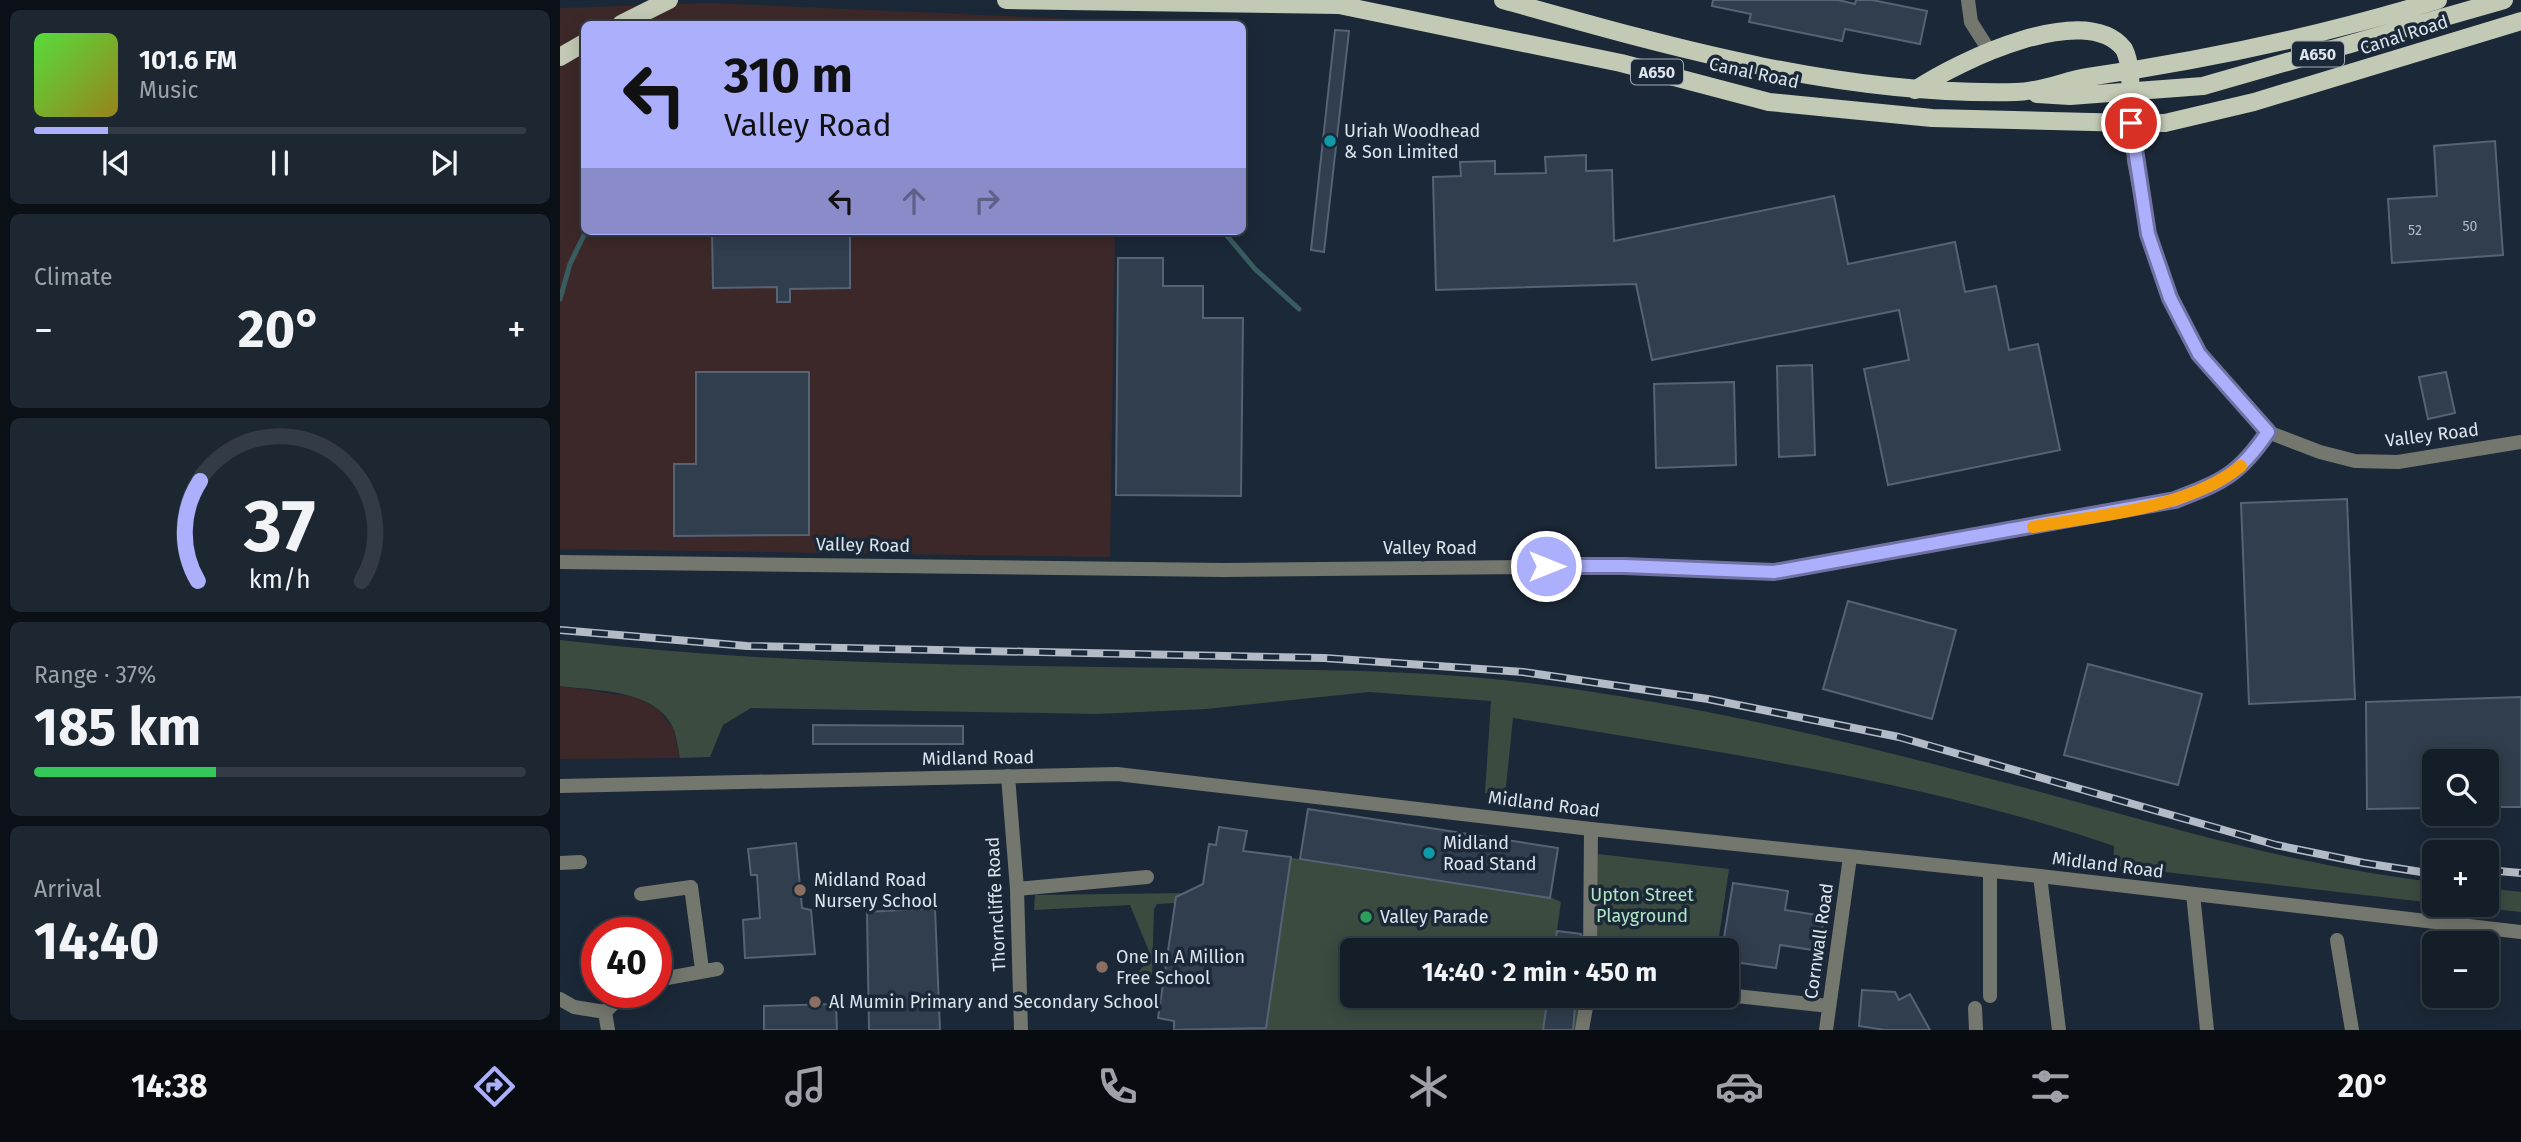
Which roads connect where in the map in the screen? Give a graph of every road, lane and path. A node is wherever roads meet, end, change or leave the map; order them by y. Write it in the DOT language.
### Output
graph roads {
  1 [pos="669,0"];
  2 [pos="1006,0"];
  3 [pos="1503,0"];
  4 [pos="1968,0"];
  5 [pos="2438,0"];
  6 [pos="2504,0"];
  7 [pos="1185,1"];
  8 [pos="1320,2"];
  9 [pos="627,21"];
  10 [pos="2521,21"];
  11 [pos="2521,27"];
  12 [pos="2487,31"];
  13 [pos="1985,44"];
  14 [pos="581,45"];
  15 [pos="560,57"];
  16 [pos="2129,71"];
  17 [pos="1915,90"];
  18 [pos="2019,92"];
  19 [pos="2129,92"];
  20 [pos="2131,123"];
  21 [pos="2268,432"];
  22 [pos="2521,442"];
  23 [pos="560,562"];
  24 [pos="1008,776"];
  25 [pos="560,786"];
  26 [pos="1591,829"];
  27 [pos="567,846"];
  28 [pos="1850,857"];
  29 [pos="569,863"];
  30 [pos="1990,870"];
  31 [pos="2040,876"];
  32 [pos="1147,877"];
  33 [pos="1017,889"];
  34 [pos="641,894"];
  35 [pos="2193,894"];
  36 [pos="2521,932"];
  37 [pos="1590,938"];
  38 [pos="2337,940"];
  39 [pos="717,969"];
  40 [pos="702,970"];
  41 [pos="672,977"];
  42 [pos="1739,996"];
  43 [pos="1990,996"];
  44 [pos="560,999"];
  45 [pos="1829,1006"];
  46 [pos="608,1008"];
  47 [pos="1586,1008"];
  48 [pos="1975,1008"];
  49 [pos="604,1012"];
  50 [pos="608,1030"];
  51 [pos="1021,1030"];
  52 [pos="1581,1030"];
  53 [pos="1826,1030"];
  54 [pos="1976,1030"];
  55 [pos="2059,1030"];
  56 [pos="2207,1030"];
  57 [pos="2353,1030"];
  1 -- 9 [label="main road"];
  2 -- 7 [label="main road, Canal Road / A650"];
  3 -- 17 [label="main road, Canal Road / A650"];
  4 -- 13 [label="street"];
  5 -- 16 [label="main road, Canal Road / A650"];
  6 -- 19 [label="main road, A650"];
  7 -- 8 [label="main road, Canal Road / A650"];
  8 -- 20 [label="main road, Canal Road / A650"];
  10 -- 12 [label="main road, Canal Road / A650"];
  11 -- 12 [label="main road, Canal Road"];
  12 -- 20 [label="main road, Canal Road / A650"];
  13 -- 16 [label="main road"];
  13 -- 17 [label="main road"];
  14 -- 15 [label="main road"];
  16 -- 18 [label="main road, Canal Road / A650"];
  16 -- 19 [label="main road"];
  17 -- 18 [label="main road, Canal Road / A650"];
  18 -- 19 [label="main road, A650"];
  19 -- 20 [label="main road"];
  20 -- 21 [label="street, Valley Road"];
  21 -- 22 [label="street, Valley Road"];
  21 -- 23 [label="street, Valley Road"];
  24 -- 25 [label="street, Midland Road"];
  24 -- 26 [label="street, Midland Road"];
  24 -- 33 [label="street, Thorncliffe Road"];
  26 -- 28 [label="street, Midland Road"];
  26 -- 37 [label="street"];
  27 -- 29 [label="street"];
  28 -- 30 [label="street, Midland Road"];
  28 -- 45 [label="street, Cornwall Road"];
  30 -- 31 [label="street, Midland Road"];
  30 -- 43 [label="street"];
  31 -- 35 [label="street, Midland Road"];
  31 -- 55 [label="street"];
  32 -- 33 [label="street"];
  33 -- 51 [label="street, Thorncliffe Road"];
  34 -- 40 [label="street"];
  35 -- 36 [label="street, Midland Road"];
  35 -- 56 [label="street"];
  38 -- 57 [label="street"];
  39 -- 40 [label="street"];
  40 -- 41 [label="street"];
  42 -- 45 [label="street"];
  44 -- 49 [label="street"];
  45 -- 53 [label="street, Cornwall Road"];
  46 -- 49 [label="street"];
  47 -- 52 [label="street"];
  48 -- 54 [label="street"];
  49 -- 50 [label="street"];
}
